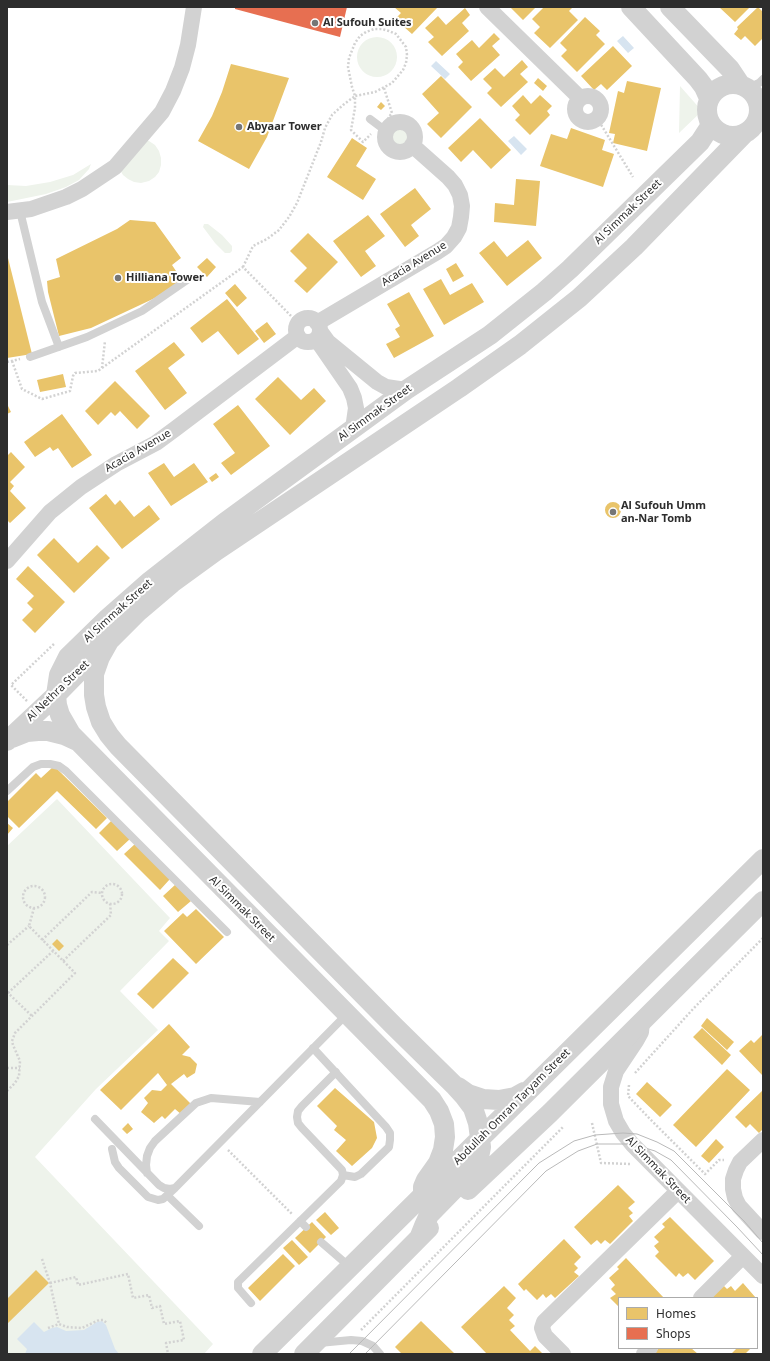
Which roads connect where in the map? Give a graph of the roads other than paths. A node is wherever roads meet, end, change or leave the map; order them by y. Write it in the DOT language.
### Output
graph roads {
  1 [pos="194,7"];
  2 [pos="487,7"];
  3 [pos="631,7"];
  4 [pos="670,7"];
  5 [pos="750,84"];
  6 [pos="709,98"];
  7 [pos="761,110"];
  8 [pos="597,118"];
  9 [pos="370,119"];
  10 [pos="711,125"];
  11 [pos="386,131"];
  12 [pos="744,134"];
  13 [pos="412,146"];
  14 [pos="13,211"];
  15 [pos="190,278"];
  16 [pos="317,331"];
  17 [pos="59,348"];
  18 [pos="30,357"];
  19 [pos="406,390"];
  20 [pos="353,429"];
  21 [pos="7,561"];
  22 [pos="109,641"];
  23 [pos="56,695"];
  24 [pos="7,741"];
  25 [pos="78,742"];
  26 [pos="7,791"];
  27 [pos="763,859"];
  28 [pos="763,902"];
  29 [pos="227,932"];
  30 [pos="346,1015"];
  31 [pos="642,1021"];
  32 [pos="313,1048"];
  33 [pos="336,1072"];
  34 [pos="454,1085"];
  35 [pos="530,1090"];
  36 [pos="260,1102"];
  37 [pos="94,1119"];
  38 [pos="480,1138"];
  39 [pos="763,1140"];
  40 [pos="112,1149"];
  41 [pos="148,1173"];
  42 [pos="343,1175"];
  43 [pos="175,1188"];
  44 [pos="678,1191"];
  45 [pos="423,1195"];
  46 [pos="168,1196"];
  47 [pos="300,1221"];
  48 [pos="199,1226"];
  49 [pos="306,1227"];
  50 [pos="763,1232"];
  51 [pos="420,1236"];
  52 [pos="321,1242"];
  53 [pos="743,1256"];
  54 [pos="350,1267"];
  55 [pos="763,1276"];
  56 [pos="702,1297"];
  57 [pos="251,1303"];
  58 [pos="309,1349"];
  59 [pos="262,1354"];
  60 [pos="380,1354"];
  61 [pos="563,1354"];
  1 -- 14 [label="street"];
  2 -- 8 [label="street"];
  3 -- 6 [label="street"];
  4 -- 5 [label="street, Al Simmak Street"];
  5 -- 6 [label="street"];
  5 -- 7 [label="street, Al Simmak Street"];
  6 -- 10 [label="street"];
  7 -- 12 [label="street, Al Simmak Street"];
  9 -- 11 [label="lane"];
  10 -- 12 [label="street"];
  10 -- 19 [label="street, Al Simmak Street"];
  11 -- 13 [label="street"];
  11 -- 13 [label="street"];
  12 -- 22 [label="street, Al Simmak Street"];
  13 -- 16 [label="street, Acacia Avenue"];
  14 -- 17 [label="lane"];
  15 -- 17 [label="lane"];
  16 -- 19 [label="street"];
  16 -- 20 [label="street"];
  16 -- 21 [label="street, Acacia Avenue"];
  17 -- 18 [label="lane"];
  19 -- 20 [label="street, Al Simmak Street"];
  20 -- 23 [label="street, Al Simmak Street"];
  22 -- 23 [label="street, Al Nethra Street"];
  22 -- 34 [label="street, Al Simmak Street"];
  23 -- 24 [label="street, Al Nethra Street"];
  23 -- 25 [label="street, Al Simmak Street"];
  24 -- 25 [label="street"];
  25 -- 30 [label="street, Al Simmak Street"];
  26 -- 29 [label="lane"];
  27 -- 35 [label="street, Abdullah Omran Taryam Street"];
  28 -- 31 [label="street"];
  30 -- 32 [label="lane"];
  30 -- 45 [label="street, Al Simmak Street"];
  31 -- 44 [label="street, Al Simmak Street"];
  31 -- 51 [label="street"];
  32 -- 33 [label="lane"];
  32 -- 36 [label="lane"];
  33 -- 42 [label="lane"];
  33 -- 42 [label="lane"];
  34 -- 35 [label="street"];
  34 -- 38 [label="street, Al Simmak Street"];
  35 -- 38 [label="street, Abdullah Omran Taryam Street"];
  36 -- 41 [label="lane"];
  36 -- 43 [label="lane"];
  37 -- 41 [label="lane"];
  38 -- 45 [label="street, Abdullah Omran Taryam Street"];
  38 -- 51 [label="street, Al Simmak Street"];
  39 -- 50 [label="street"];
  40 -- 46 [label="lane"];
  41 -- 43 [label="lane"];
  42 -- 47 [label="lane"];
  43 -- 46 [label="lane"];
  44 -- 53 [label="street, Al Simmak Street"];
  44 -- 61 [label="street"];
  45 -- 54 [label="street, Abdullah Omran Taryam Street"];
  46 -- 48 [label="lane"];
  47 -- 49 [label="lane"];
  47 -- 57 [label="lane"];
  51 -- 58 [label="street"];
  52 -- 54 [label="lane"];
  53 -- 55 [label="street, Al Simmak Street"];
  53 -- 56 [label="street"];
  54 -- 59 [label="street, Abdullah Omran Taryam Street"];
  58 -- 60 [label="lane"];
}
